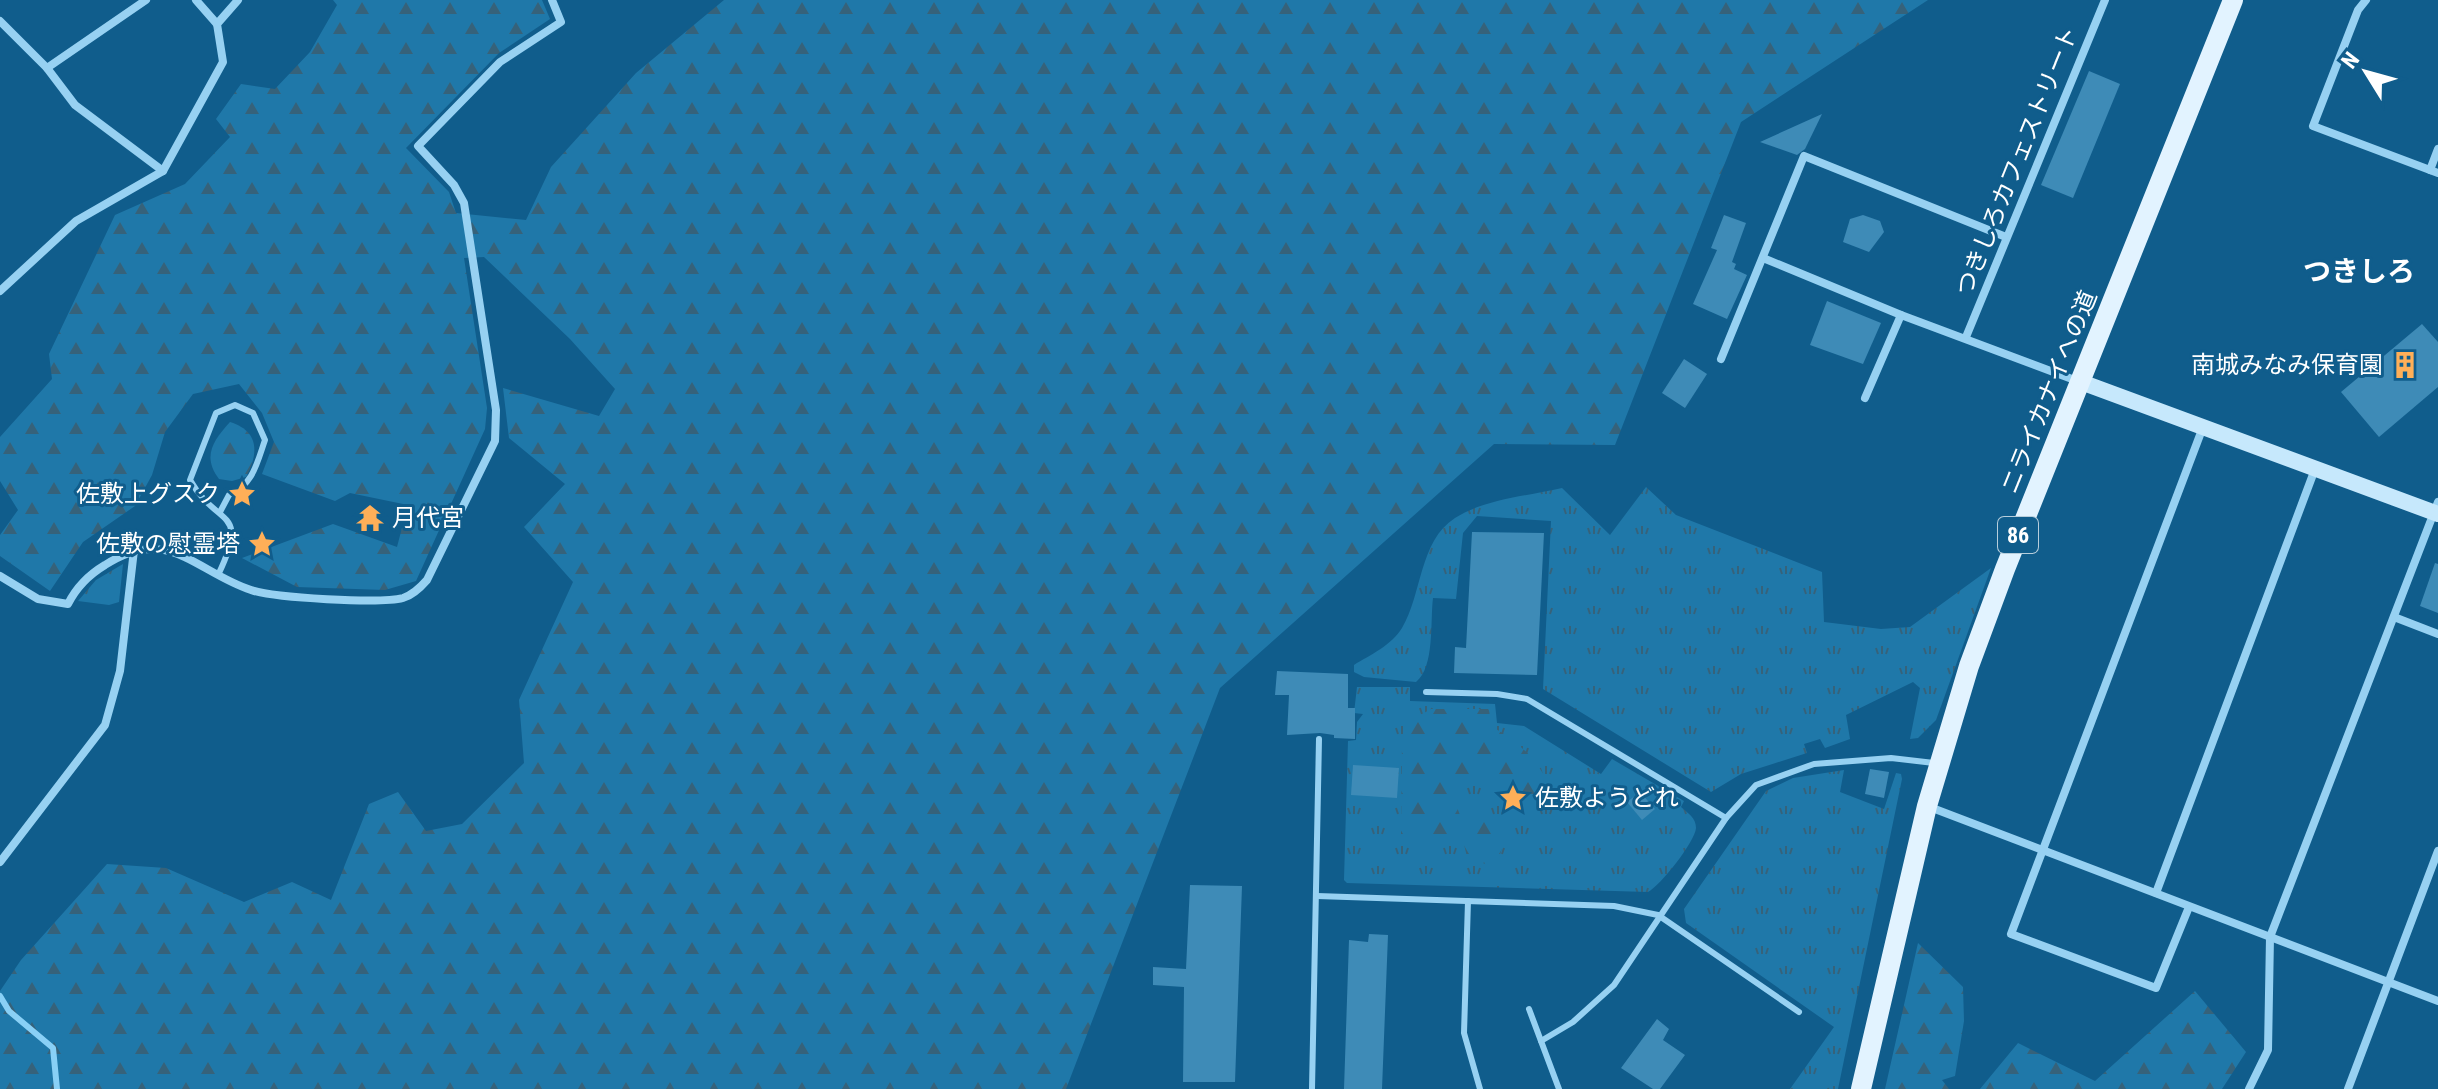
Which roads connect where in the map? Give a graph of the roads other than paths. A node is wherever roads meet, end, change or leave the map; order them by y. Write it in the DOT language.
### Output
graph roads {
  1 [pos="146,0"];
  2 [pos="196,0"];
  3 [pos="238,0"];
  4 [pos="552,0"];
  5 [pos="2105,0"];
  6 [pos="2233,0"];
  7 [pos="2366,0"];
  8 [pos="0,21"];
  9 [pos="217,24"];
  10 [pos="47,68"];
  11 [pos="2438,149"];
  12 [pos="163,171"];
  13 [pos="2434,172"];
  14 [pos="2006,237"];
  15 [pos="1763,258"];
  16 [pos="2,284"];
  17 [pos="1901,315"];
  18 [pos="1966,337"];
  19 [pos="1721,359"];
  20 [pos="2081,382"];
  21 [pos="1865,398"];
  22 [pos="2203,427"];
  23 [pos="2315,469"];
  24 [pos="2437,510"];
  25 [pos="220,512"];
  26 [pos="134,550"];
  27 [pos="219,573"];
  28 [pos="0,576"];
  29 [pos="2394,617"];
  30 [pos="2438,634"];
  31 [pos="1426,692"];
  32 [pos="1319,739"];
  33 [pos="1938,763"];
  34 [pos="1927,806"];
  35 [pos="1726,818"];
  36 [pos="2044,848"];
  37 [pos="2438,851"];
  38 [pos="0,862"];
  39 [pos="2156,893"];
  40 [pos="1317,896"];
  41 [pos="1468,901"];
  42 [pos="2189,907"];
  43 [pos="1658,915"];
  44 [pos="2270,937"];
  45 [pos="2388,981"];
  46 [pos="2438,1001"];
  47 [pos="1529,1009"];
  48 [pos="1799,1012"];
  49 [pos="1541,1041"];
  50 [pos="1312,1089"];
  51 [pos="1480,1089"];
  52 [pos="1559,1089"];
  53 [pos="1861,1089"];
  54 [pos="2249,1089"];
  55 [pos="2348,1089"];
  1 -- 10 [label="street"];
  2 -- 9 [label="street"];
  3 -- 9 [label="street"];
  4 -- 27 [label="street"];
  5 -- 14 [label="street, つきしろカフェストリート"];
  6 -- 20 [label="main road, ニライカナイへの道 / 86"];
  7 -- 13 [label="street"];
  8 -- 10 [label="street"];
  9 -- 12 [label="street"];
  10 -- 12 [label="street"];
  11 -- 13 [label="street"];
  12 -- 16 [label="street"];
  14 -- 15 [label="street"];
  14 -- 18 [label="street, つきしろカフェストリート"];
  15 -- 17 [label="street"];
  15 -- 19 [label="street"];
  17 -- 18 [label="street"];
  17 -- 21 [label="street"];
  18 -- 20 [label="street"];
  20 -- 22 [label="street"];
  20 -- 33 [label="main road, ニライカナイへの道 / 86"];
  22 -- 23 [label="street"];
  22 -- 36 [label="street"];
  23 -- 24 [label="street"];
  23 -- 39 [label="street"];
  24 -- 29 [label="street"];
  25 -- 25 [label="lane"];
  25 -- 27 [label="lane"];
  26 -- 27 [label="street"];
  26 -- 28 [label="street"];
  26 -- 38 [label="street"];
  29 -- 30 [label="street"];
  29 -- 44 [label="street"];
  31 -- 35 [label="lane"];
  32 -- 40 [label="lane"];
  33 -- 34 [label="main road, ニライカナイへの道 / 86"];
  33 -- 35 [label="lane"];
  34 -- 36 [label="street"];
  34 -- 53 [label="main road, ニライカナイへの道 / 86"];
  35 -- 43 [label="lane"];
  36 -- 39 [label="street"];
  36 -- 42 [label="street"];
  37 -- 45 [label="street"];
  39 -- 42 [label="street"];
  40 -- 41 [label="lane"];
  40 -- 50 [label="lane"];
  41 -- 43 [label="lane"];
  41 -- 51 [label="lane"];
  42 -- 44 [label="street"];
  43 -- 48 [label="lane"];
  43 -- 49 [label="lane"];
  44 -- 45 [label="street"];
  44 -- 54 [label="street"];
  45 -- 46 [label="street"];
  45 -- 55 [label="street"];
  47 -- 49 [label="lane"];
  49 -- 52 [label="lane"];
}
